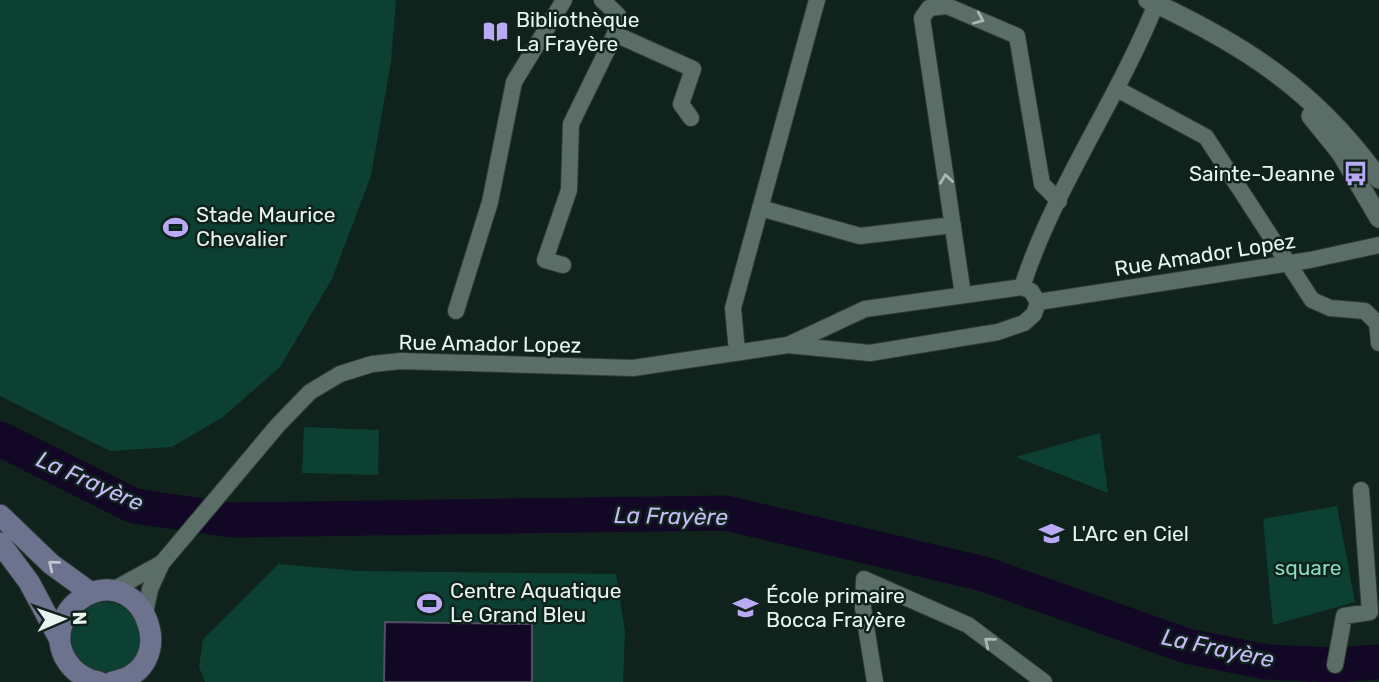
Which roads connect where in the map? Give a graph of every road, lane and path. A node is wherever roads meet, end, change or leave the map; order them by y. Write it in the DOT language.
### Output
graph roads {
  1 [pos="564,0"];
  2 [pos="602,0"];
  3 [pos="817,0"];
  4 [pos="1152,2"];
  5 [pos="615,34"];
  6 [pos="1245,51"];
  7 [pos="1117,89"];
  8 [pos="691,118"];
  9 [pos="1379,179"];
  10 [pos="1059,201"];
  11 [pos="760,208"];
  12 [pos="1379,218"];
  13 [pos="953,225"];
  14 [pos="1379,245"];
  15 [pos="1289,263"];
  16 [pos="562,265"];
  17 [pos="1022,287"];
  18 [pos="963,295"];
  19 [pos="1038,302"];
  20 [pos="456,311"];
  21 [pos="1379,343"];
  22 [pos="788,345"];
  23 [pos="737,352"];
  24 [pos="1361,490"];
  25 [pos="0,515"];
  26 [pos="0,542"];
  27 [pos="163,563"];
  28 [pos="101,592"];
  29 [pos="145,614"];
  30 [pos="60,640"];
  31 [pos="1335,665"];
  32 [pos="134,677"];
  33 [pos="93,681"];
  34 [pos="112,682"];
  35 [pos="875,682"];
  36 [pos="1044,682"];
  1 -- 20 [label="street"];
  2 -- 5 [label="street"];
  3 -- 11 [label="street"];
  4 -- 6 [label="street"];
  4 -- 7 [label="street"];
  5 -- 8 [label="street"];
  5 -- 16 [label="street"];
  6 -- 9 [label="street"];
  6 -- 12 [label="street"];
  7 -- 10 [label="street"];
  7 -- 15 [label="street"];
  13 -- 10 [label="street, one-way"];
  10 -- 17 [label="street"];
  11 -- 13 [label="street"];
  11 -- 23 [label="street"];
  13 -- 18 [label="street"];
  14 -- 15 [label="street, Rue Amador Lopez"];
  15 -- 19 [label="street, Rue Amador Lopez"];
  15 -- 21 [label="street"];
  17 -- 18 [label="street, Rue Amador Lopez"];
  17 -- 19 [label="street"];
  18 -- 22 [label="street, Rue Amador Lopez"];
  19 -- 22 [label="street, Rue Amador Lopez"];
  22 -- 23 [label="street, Rue Amador Lopez"];
  23 -- 27 [label="street, Rue Amador Lopez"];
  24 -- 31 [label="street"];
  28 -- 25 [label="main road, one-way"];
  26 -- 30 [label="main road"];
  27 -- 28 [label="street"];
  27 -- 29 [label="street"];
  28 -- 29 [label="main road"];
  28 -- 30 [label="main road"];
  29 -- 32 [label="main road"];
  30 -- 33 [label="main road"];
  32 -- 34 [label="main road"];
  36 -- 35 [label="street, one-way"];
}
